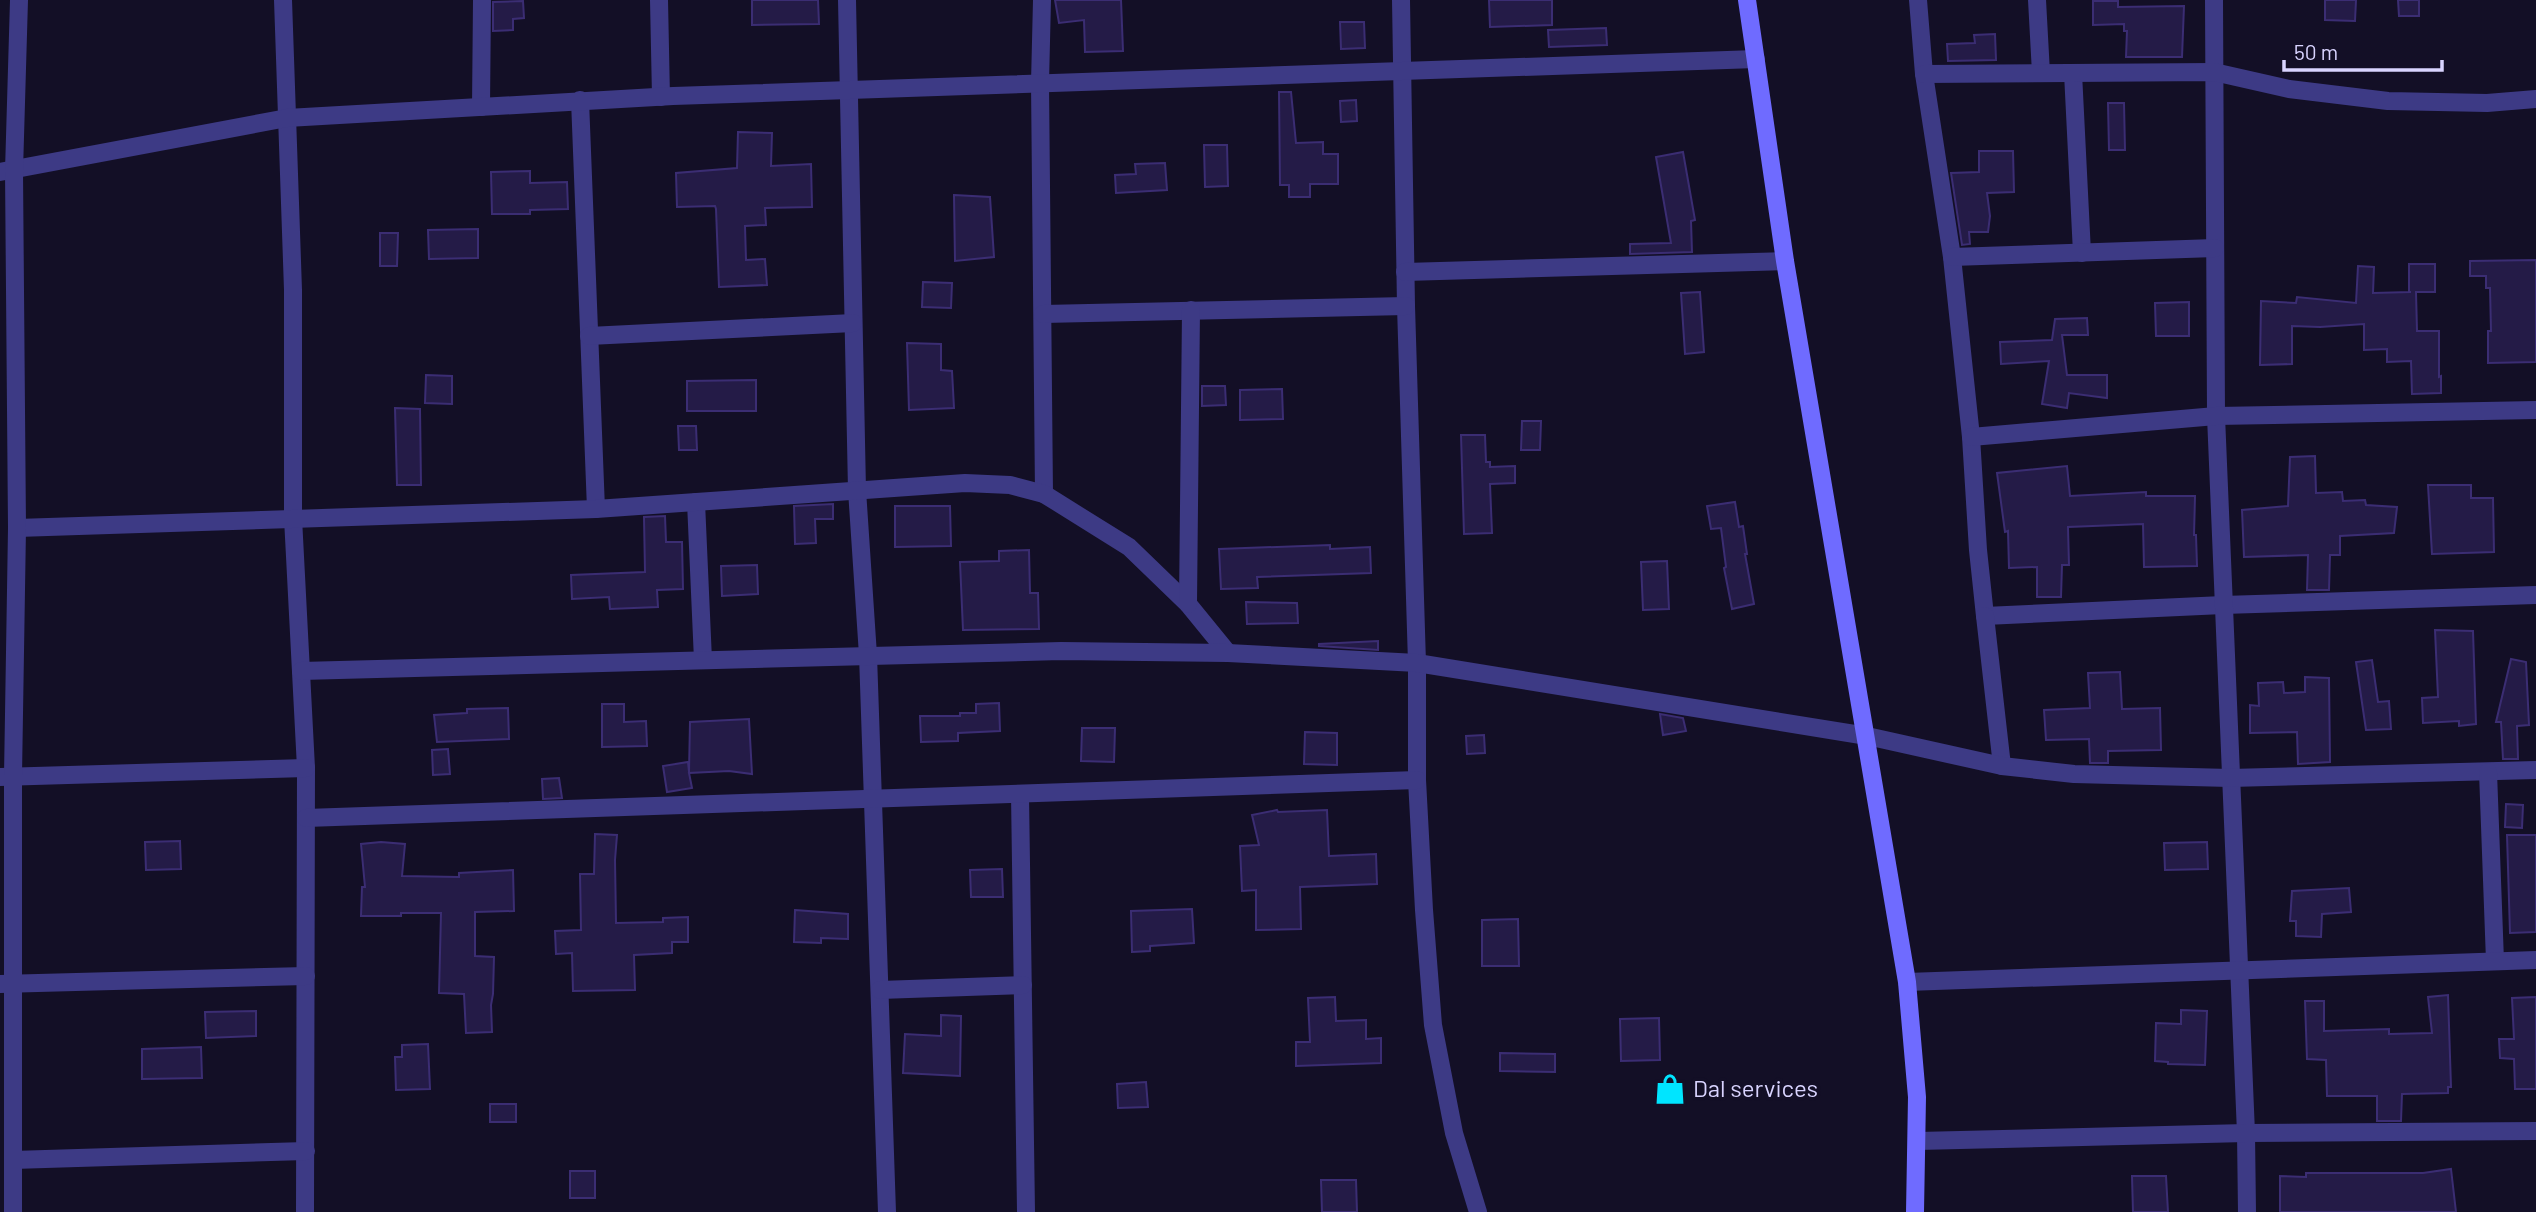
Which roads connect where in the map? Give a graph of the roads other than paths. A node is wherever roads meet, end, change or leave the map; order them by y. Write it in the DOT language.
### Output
graph roads {
  1 [pos="19,0"];
  2 [pos="283,0"];
  3 [pos="482,0"];
  4 [pos="659,0"];
  5 [pos="847,0"];
  6 [pos="1042,0"];
  7 [pos="1401,0"];
  8 [pos="1747,0"];
  9 [pos="1918,0"];
  10 [pos="2037,0"];
  11 [pos="2214,0"];
  12 [pos="1756,59"];
  13 [pos="1403,71"];
  14 [pos="2214,72"];
  15 [pos="2041,73"];
  16 [pos="2073,73"];
  17 [pos="1924,74"];
  18 [pos="1040,83"];
  19 [pos="848,90"];
  20 [pos="661,97"];
  21 [pos="2536,99"];
  22 [pos="580,100"];
  23 [pos="481,107"];
  24 [pos="287,118"];
  25 [pos="7,172"];
  26 [pos="2215,248"];
  27 [pos="2082,253"];
  28 [pos="1952,257"];
  29 [pos="1785,261"];
  30 [pos="1405,272"];
  31 [pos="1406,306"];
  32 [pos="1191,310"];
  33 [pos="1043,314"];
  34 [pos="853,323"];
  35 [pos="589,336"];
  36 [pos="2536,410"];
  37 [pos="2216,416"];
  38 [pos="1971,437"];
  39 [pos="857,490"];
  40 [pos="1044,494"];
  41 [pos="696,502"];
  42 [pos="596,509"];
  43 [pos="293,518"];
  44 [pos="17,527"];
  45 [pos="2536,595"];
  46 [pos="8,603"];
  47 [pos="1188,604"];
  48 [pos="2223,605"];
  49 [pos="1985,616"];
  50 [pos="1228,653"];
  51 [pos="868,656"];
  52 [pos="703,660"];
  53 [pos="1417,663"];
  54 [pos="301,671"];
  55 [pos="1867,736"];
  56 [pos="2002,766"];
  57 [pos="306,768"];
  58 [pos="2536,770"];
  59 [pos="2488,772"];
  60 [pos="6,776"];
  61 [pos="2230,778"];
  62 [pos="1416,780"];
  63 [pos="1020,794"];
  64 [pos="874,798"];
  65 [pos="306,818"];
  66 [pos="2536,960"];
  67 [pos="2495,961"];
  68 [pos="2240,969"];
  69 [pos="306,976"];
  70 [pos="1906,982"];
  71 [pos="6,984"];
  72 [pos="1023,985"];
  73 [pos="880,990"];
  74 [pos="2536,1131"];
  75 [pos="2246,1133"];
  76 [pos="1917,1141"];
  77 [pos="306,1151"];
  78 [pos="13,1160"];
  79 [pos="13,1212"];
  80 [pos="305,1212"];
  81 [pos="887,1212"];
  82 [pos="1026,1212"];
  83 [pos="1478,1212"];
  84 [pos="1915,1212"];
  85 [pos="2247,1212"];
  1 -- 25 [label="street"];
  2 -- 24 [label="street"];
  3 -- 23 [label="street"];
  4 -- 20 [label="street"];
  5 -- 19 [label="street"];
  6 -- 18 [label="street"];
  7 -- 13 [label="street"];
  8 -- 12 [label="main road"];
  9 -- 17 [label="street"];
  10 -- 15 [label="street"];
  11 -- 14 [label="street"];
  12 -- 13 [label="street"];
  12 -- 29 [label="main road"];
  13 -- 18 [label="street"];
  13 -- 30 [label="street"];
  14 -- 16 [label="street"];
  14 -- 21 [label="street"];
  14 -- 26 [label="street"];
  15 -- 16 [label="street"];
  15 -- 17 [label="street"];
  16 -- 27 [label="street"];
  17 -- 28 [label="street"];
  18 -- 19 [label="street"];
  18 -- 33 [label="street"];
  19 -- 20 [label="street"];
  19 -- 34 [label="street"];
  20 -- 22 [label="street"];
  22 -- 23 [label="street"];
  22 -- 35 [label="street"];
  23 -- 24 [label="street"];
  24 -- 25 [label="street"];
  24 -- 43 [label="street"];
  25 -- 44 [label="street"];
  26 -- 27 [label="street"];
  26 -- 37 [label="street"];
  27 -- 28 [label="street"];
  28 -- 38 [label="street"];
  29 -- 30 [label="street"];
  29 -- 55 [label="main road"];
  30 -- 31 [label="street"];
  31 -- 32 [label="street"];
  31 -- 53 [label="street"];
  32 -- 33 [label="street"];
  32 -- 47 [label="street"];
  33 -- 40 [label="street"];
  34 -- 35 [label="street"];
  34 -- 39 [label="street"];
  35 -- 42 [label="street"];
  36 -- 37 [label="street"];
  37 -- 38 [label="street"];
  37 -- 48 [label="street"];
  38 -- 49 [label="street"];
  39 -- 40 [label="street"];
  39 -- 41 [label="street"];
  39 -- 51 [label="street"];
  40 -- 47 [label="street"];
  41 -- 42 [label="street"];
  41 -- 52 [label="street"];
  42 -- 43 [label="street"];
  43 -- 44 [label="street"];
  43 -- 54 [label="street"];
  44 -- 46 [label="street"];
  45 -- 48 [label="street"];
  46 -- 60 [label="street"];
  47 -- 50 [label="street"];
  48 -- 49 [label="street"];
  48 -- 61 [label="street"];
  49 -- 56 [label="street"];
  50 -- 51 [label="street"];
  50 -- 53 [label="street"];
  51 -- 52 [label="street"];
  51 -- 64 [label="street"];
  52 -- 54 [label="street"];
  53 -- 55 [label="street"];
  53 -- 62 [label="street"];
  54 -- 57 [label="street"];
  55 -- 56 [label="street"];
  55 -- 70 [label="main road"];
  56 -- 61 [label="street"];
  57 -- 60 [label="street"];
  57 -- 65 [label="street"];
  58 -- 59 [label="street"];
  59 -- 61 [label="street"];
  59 -- 67 [label="street"];
  60 -- 71 [label="street"];
  61 -- 68 [label="street"];
  62 -- 63 [label="street"];
  62 -- 83 [label="street"];
  63 -- 64 [label="street"];
  63 -- 72 [label="street"];
  64 -- 65 [label="street"];
  64 -- 73 [label="street"];
  65 -- 69 [label="street"];
  66 -- 67 [label="street"];
  67 -- 68 [label="street"];
  68 -- 70 [label="street"];
  68 -- 75 [label="street"];
  69 -- 71 [label="street"];
  69 -- 77 [label="street"];
  70 -- 76 [label="main road"];
  71 -- 78 [label="street"];
  72 -- 73 [label="street"];
  72 -- 82 [label="street"];
  73 -- 81 [label="street"];
  74 -- 75 [label="street"];
  75 -- 76 [label="street"];
  75 -- 85 [label="street"];
  76 -- 84 [label="main road"];
  77 -- 78 [label="street"];
  77 -- 80 [label="street"];
  78 -- 79 [label="street"];
}
